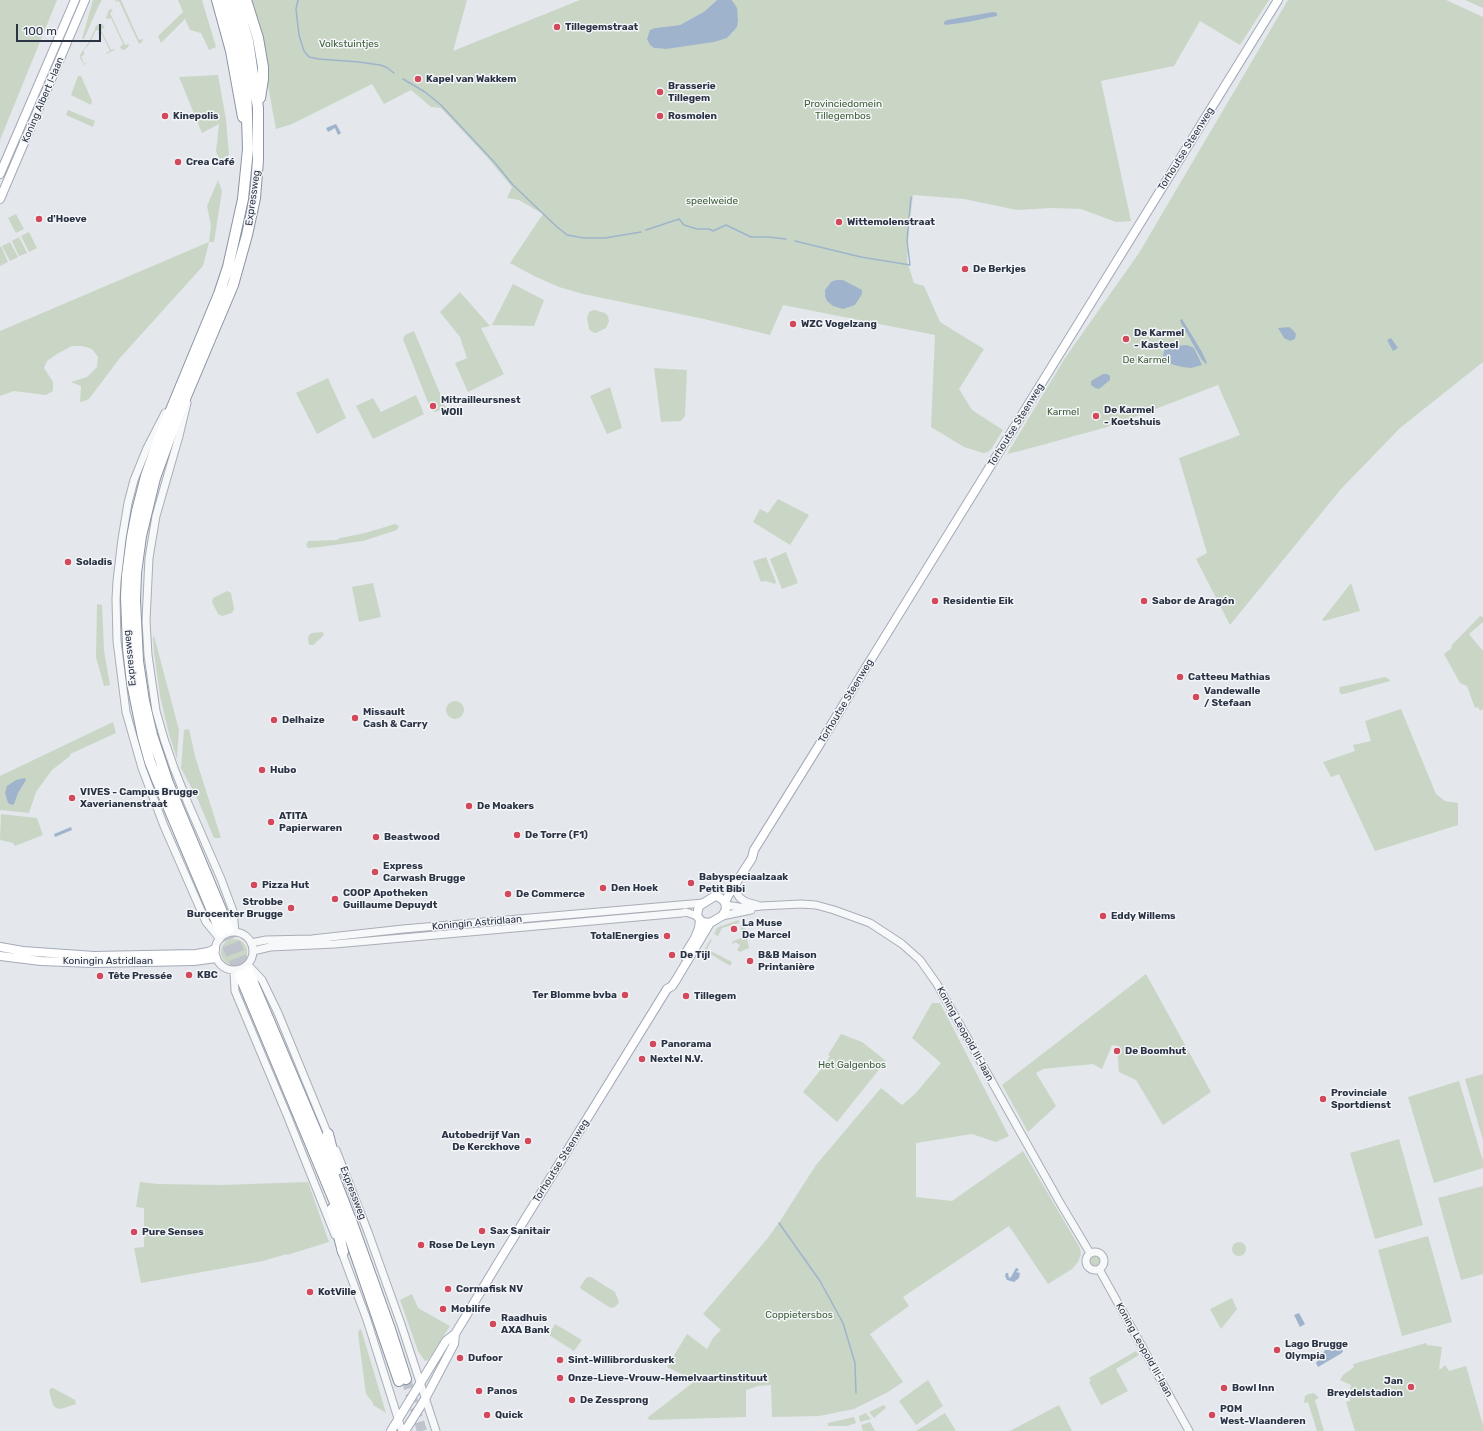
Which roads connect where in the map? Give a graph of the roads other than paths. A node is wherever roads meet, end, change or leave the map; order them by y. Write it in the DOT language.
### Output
graph roads {
  1 [pos="75,0"];
  2 [pos="85,0"];
  3 [pos="217,0"];
  4 [pos="227,0"];
  5 [pos="236,0"];
  6 [pos="246,0"];
  7 [pos="1278,0"];
  8 [pos="258,108"];
  9 [pos="248,132"];
  10 [pos="0,174"];
  11 [pos="0,199"];
  12 [pos="185,376"];
  13 [pos="190,387"];
  14 [pos="754,850"];
  15 [pos="733,887"];
  16 [pos="724,901"];
  17 [pos="703,903"];
  18 [pos="761,906"];
  19 [pos="770,906"];
  20 [pos="722,916"];
  21 [pos="698,918"];
  22 [pos="550,921"];
  23 [pos="710,923"];
  24 [pos="226,933"];
  25 [pos="251,943"];
  26 [pos="0,947"];
  27 [pos="253,951"];
  28 [pos="216,954"];
  29 [pos="0,956"];
  30 [pos="242,970"];
  31 [pos="667,989"];
  32 [pos="328,1134"];
  33 [pos="334,1188"];
  34 [pos="343,1252"];
  35 [pos="1090,1253"];
  36 [pos="1099,1269"];
  37 [pos="455,1334"];
  38 [pos="402,1380"];
  39 [pos="420,1384"];
  40 [pos="425,1398"];
  41 [pos="398,1420"];
  42 [pos="391,1431"];
  43 [pos="402,1431"];
  44 [pos="405,1431"];
  45 [pos="436,1431"];
  46 [pos="1189,1431"];
  1 -- 10 [label="main road, Koning Albert I-laan"];
  2 -- 11 [label="main road, Koning Albert I-laan"];
  3 -- 9 [label="highway"];
  4 -- 9 [label="highway, Expressweg"];
  5 -- 8 [label="highway, Expressweg"];
  6 -- 8 [label="highway"];
  7 -- 14 [label="main road, Torhoutse Steenweg"];
  8 -- 13 [label="highway, Expressweg"];
  9 -- 12 [label="highway, Expressweg"];
  12 -- 24 [label="highway, Expressweg"];
  12 -- 24 [label="street, Expressweg"];
  13 -- 24 [label="street, Expressweg"];
  13 -- 24 [label="highway, Expressweg"];
  14 -- 15 [label="main road, Torhoutse Steenweg"];
  14 -- 16 [label="main road, Torhoutse Steenweg"];
  15 -- 16 [label="main road, Torhoutse Steenweg"];
  15 -- 18 [label="street"];
  16 -- 17 [label="main road"];
  16 -- 18 [label="street, Koning Leopold III-laan"];
  16 -- 20 [label="main road"];
  17 -- 21 [label="main road"];
  17 -- 22 [label="street, Koningin Astridlaan"];
  18 -- 19 [label="street, Koning Leopold III-laan"];
  19 -- 20 [label="street, Koning Leopold III-laan"];
  19 -- 35 [label="street, Koning Leopold III-laan"];
  20 -- 23 [label="main road"];
  21 -- 22 [label="street, Koningin Astridlaan"];
  21 -- 23 [label="main road"];
  21 -- 31 [label="main road, Torhoutse Steenweg"];
  22 -- 25 [label="street, Koningin Astridlaan"];
  22 -- 27 [label="street, Koningin Astridlaan"];
  23 -- 31 [label="main road, Torhoutse Steenweg"];
  24 -- 25 [label="street"];
  24 -- 28 [label="street"];
  25 -- 27 [label="street"];
  26 -- 28 [label="main road, Koningin Astridlaan"];
  27 -- 30 [label="street"];
  28 -- 29 [label="main road, Koningin Astridlaan"];
  28 -- 30 [label="street"];
  30 -- 32 [label="street, Expressweg"];
  30 -- 33 [label="highway, Expressweg"];
  30 -- 34 [label="street"];
  31 -- 37 [label="main road, Torhoutse Steenweg"];
  32 -- 33 [label="highway"];
  32 -- 39 [label="street, Expressweg"];
  33 -- 34 [label="highway"];
  33 -- 38 [label="highway, Expressweg"];
  34 -- 41 [label="street"];
  35 -- 36 [label="street, Koning Leopold III-laan"];
  35 -- 36 [label="street, Koning Leopold III-laan"];
  36 -- 46 [label="street, Koning Leopold III-laan"];
  37 -- 39 [label="main road, Torhoutse Steenweg"];
  37 -- 40 [label="main road, Torhoutse Steenweg"];
  39 -- 40 [label="street, Expressweg"];
  39 -- 41 [label="main road, Torhoutse Steenweg"];
  40 -- 44 [label="main road, Torhoutse Steenweg"];
  40 -- 45 [label="street, Expressweg"];
  41 -- 42 [label="main road, Torhoutse Steenweg"];
  41 -- 43 [label="street"];
}
